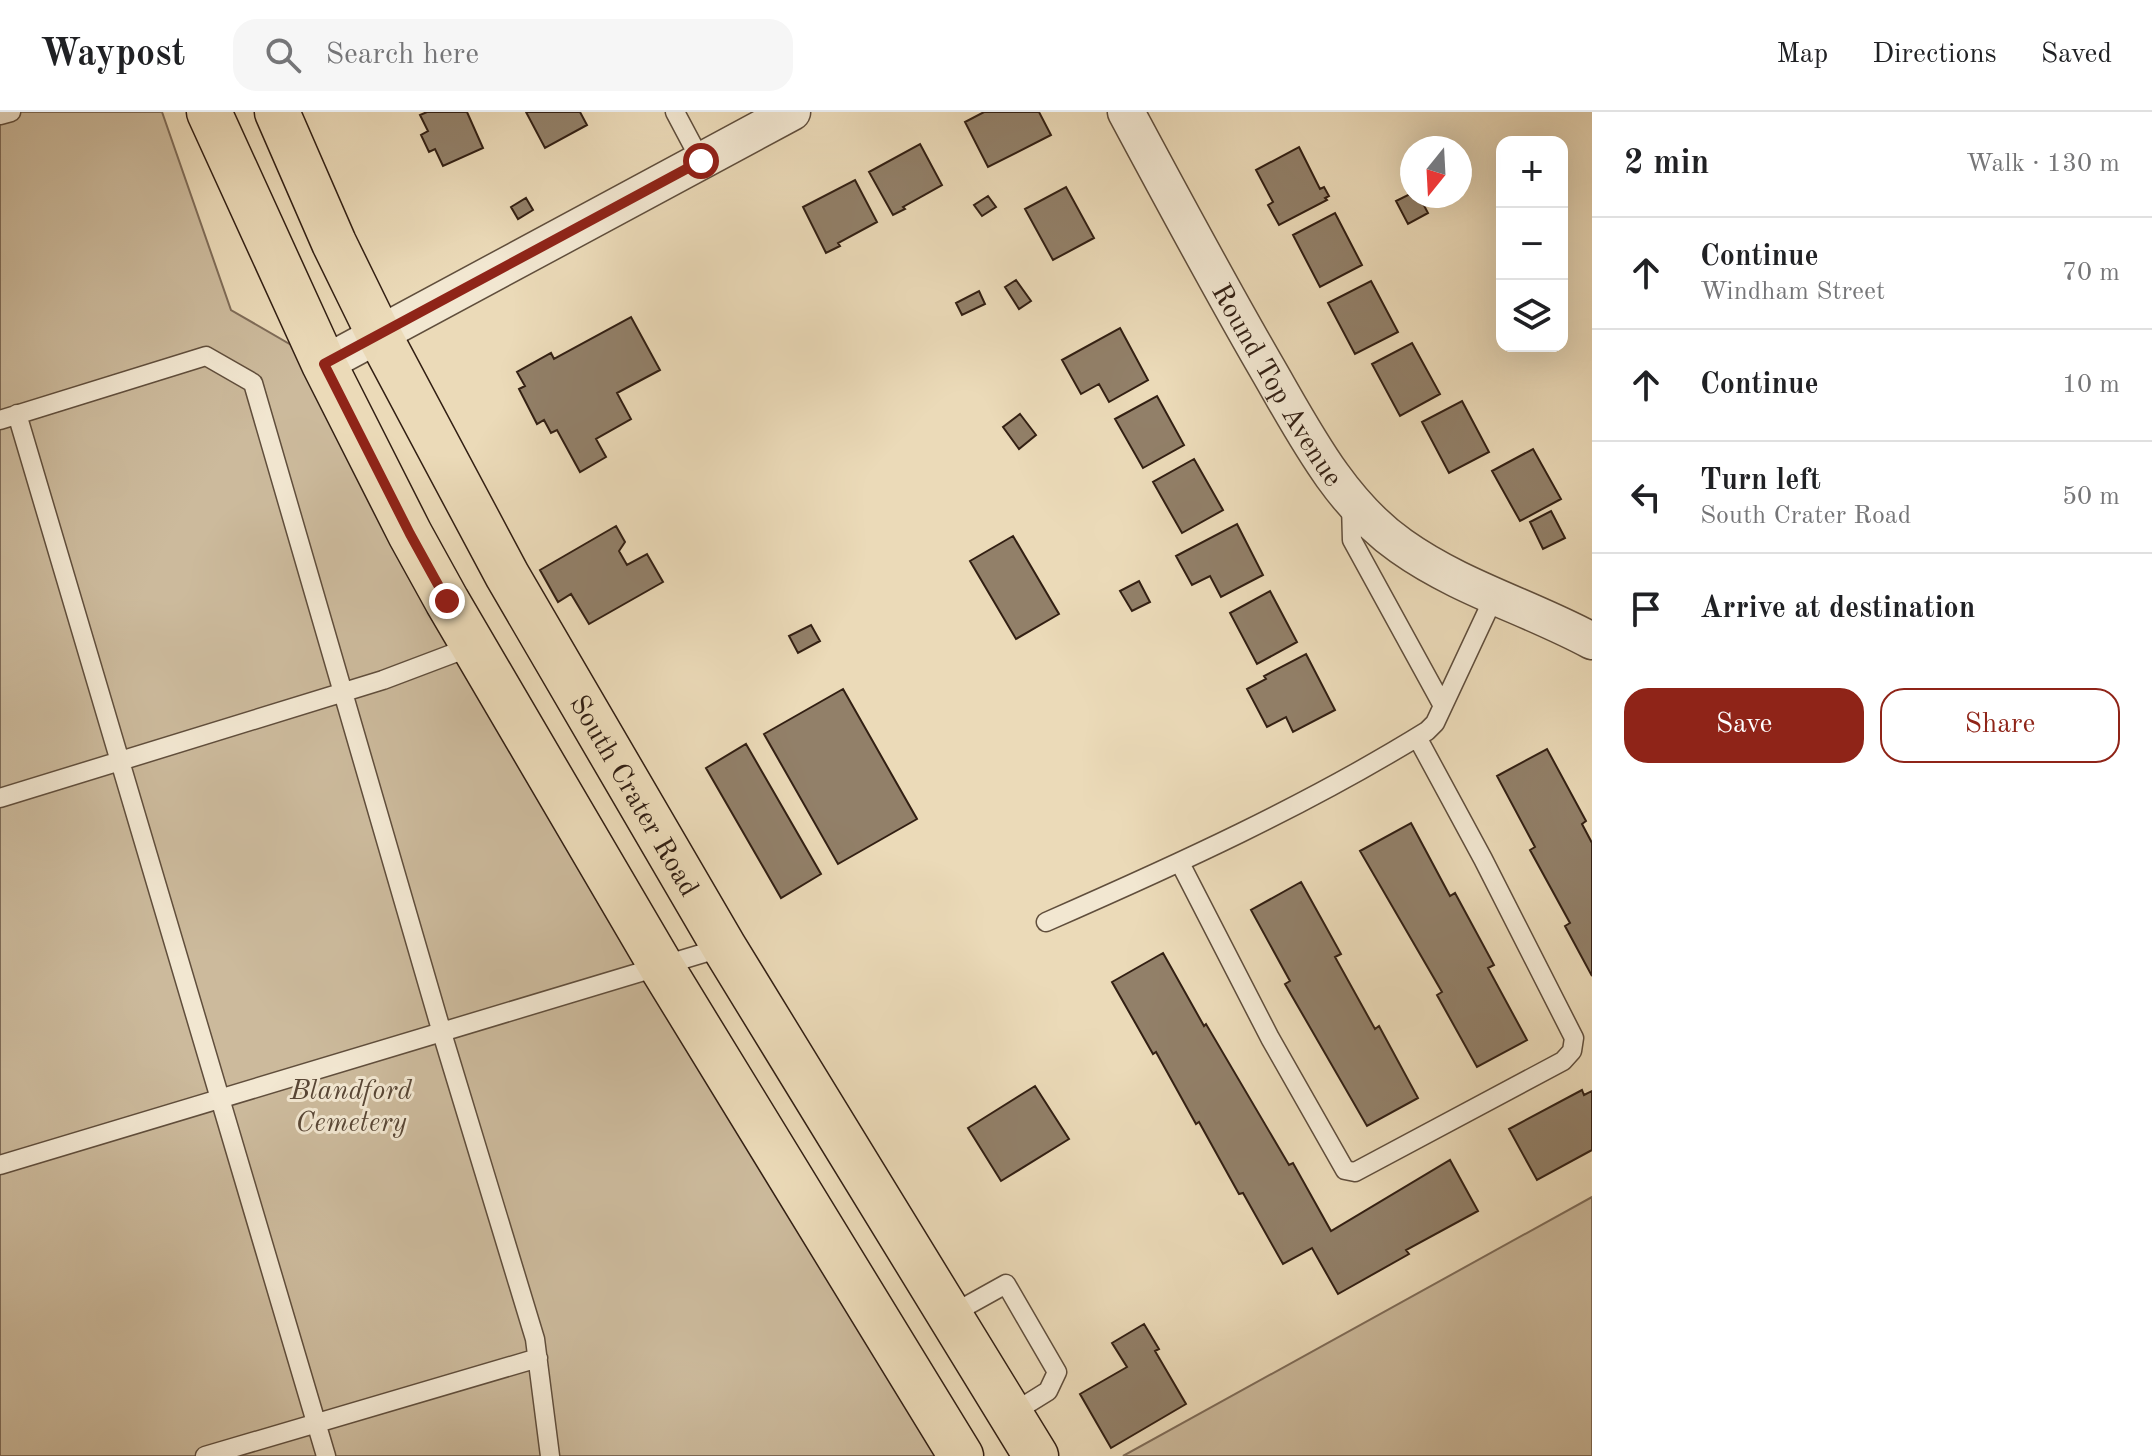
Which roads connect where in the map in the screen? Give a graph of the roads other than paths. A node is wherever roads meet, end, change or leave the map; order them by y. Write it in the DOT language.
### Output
graph roads {
  1 [pos="11,112"];
  2 [pos="209,112"];
  3 [pos="277,112"];
  4 [pos="675,112"];
  5 [pos="792,112"];
  6 [pos="1126,112"];
  7 [pos="0,115"];
  8 [pos="701,161"];
  9 [pos="379,335"];
  10 [pos="324,364"];
  11 [pos="9,417"];
  12 [pos="1351,498"];
  13 [pos="507,575"];
  14 [pos="1494,597"];
  15 [pos="447,601"];
  16 [pos="1592,641"];
  17 [pos="473,646"];
  18 [pos="344,692"];
  19 [pos="1443,706"];
  20 [pos="1417,737"];
  21 [pos="121,759"];
  22 [pos="1,795"];
  23 [pos="1180,863"];
  24 [pos="1046,922"];
  25 [pos="724,947"];
  26 [pos="661,966"];
  27 [pos="442,1033"];
  28 [pos="221,1100"];
  29 [pos="0,1165"];
  30 [pos="952,1314"];
  31 [pos="538,1358"];
  32 [pos="1011,1414"];
  33 [pos="315,1422"];
  34 [pos="205,1456"];
  35 [pos="326,1456"];
  36 [pos="550,1456"];
  37 [pos="961,1456"];
  38 [pos="1036,1456"];
  1 -- 7 [label="lane"];
  2 -- 10 [label="main road"];
  3 -- 9 [label="main road, South Crater Road"];
  4 -- 8 [label="lane"];
  5 -- 8 [label="street"];
  6 -- 12 [label="street, Round Top Avenue"];
  8 -- 9 [label="street"];
  9 -- 10 [label="street"];
  9 -- 13 [label="main road, South Crater Road"];
  10 -- 15 [label="main road"];
  11 -- 18 [label="lane"];
  11 -- 21 [label="lane"];
  12 -- 14 [label="street, Round Top Avenue"];
  12 -- 19 [label="lane"];
  13 -- 15 [label="main road"];
  13 -- 25 [label="main road, South Crater Road"];
  14 -- 16 [label="street, Round Top Avenue"];
  14 -- 19 [label="lane"];
  15 -- 17 [label="main road"];
  17 -- 18 [label="lane"];
  17 -- 26 [label="main road"];
  18 -- 21 [label="lane"];
  18 -- 27 [label="lane"];
  19 -- 20 [label="lane"];
  20 -- 23 [label="lane"];
  20 -- 23 [label="lane"];
  21 -- 22 [label="lane"];
  21 -- 28 [label="lane"];
  23 -- 24 [label="lane"];
  25 -- 26 [label="lane"];
  25 -- 30 [label="main road, South Crater Road"];
  26 -- 27 [label="lane"];
  26 -- 37 [label="main road"];
  27 -- 28 [label="lane"];
  27 -- 31 [label="lane"];
  28 -- 29 [label="lane"];
  28 -- 33 [label="lane"];
  30 -- 32 [label="main road, South Crater Road"];
  30 -- 32 [label="lane"];
  31 -- 33 [label="lane"];
  31 -- 36 [label="lane"];
  32 -- 38 [label="main road, South Crater Road"];
  33 -- 34 [label="lane"];
  33 -- 35 [label="lane"];
}
